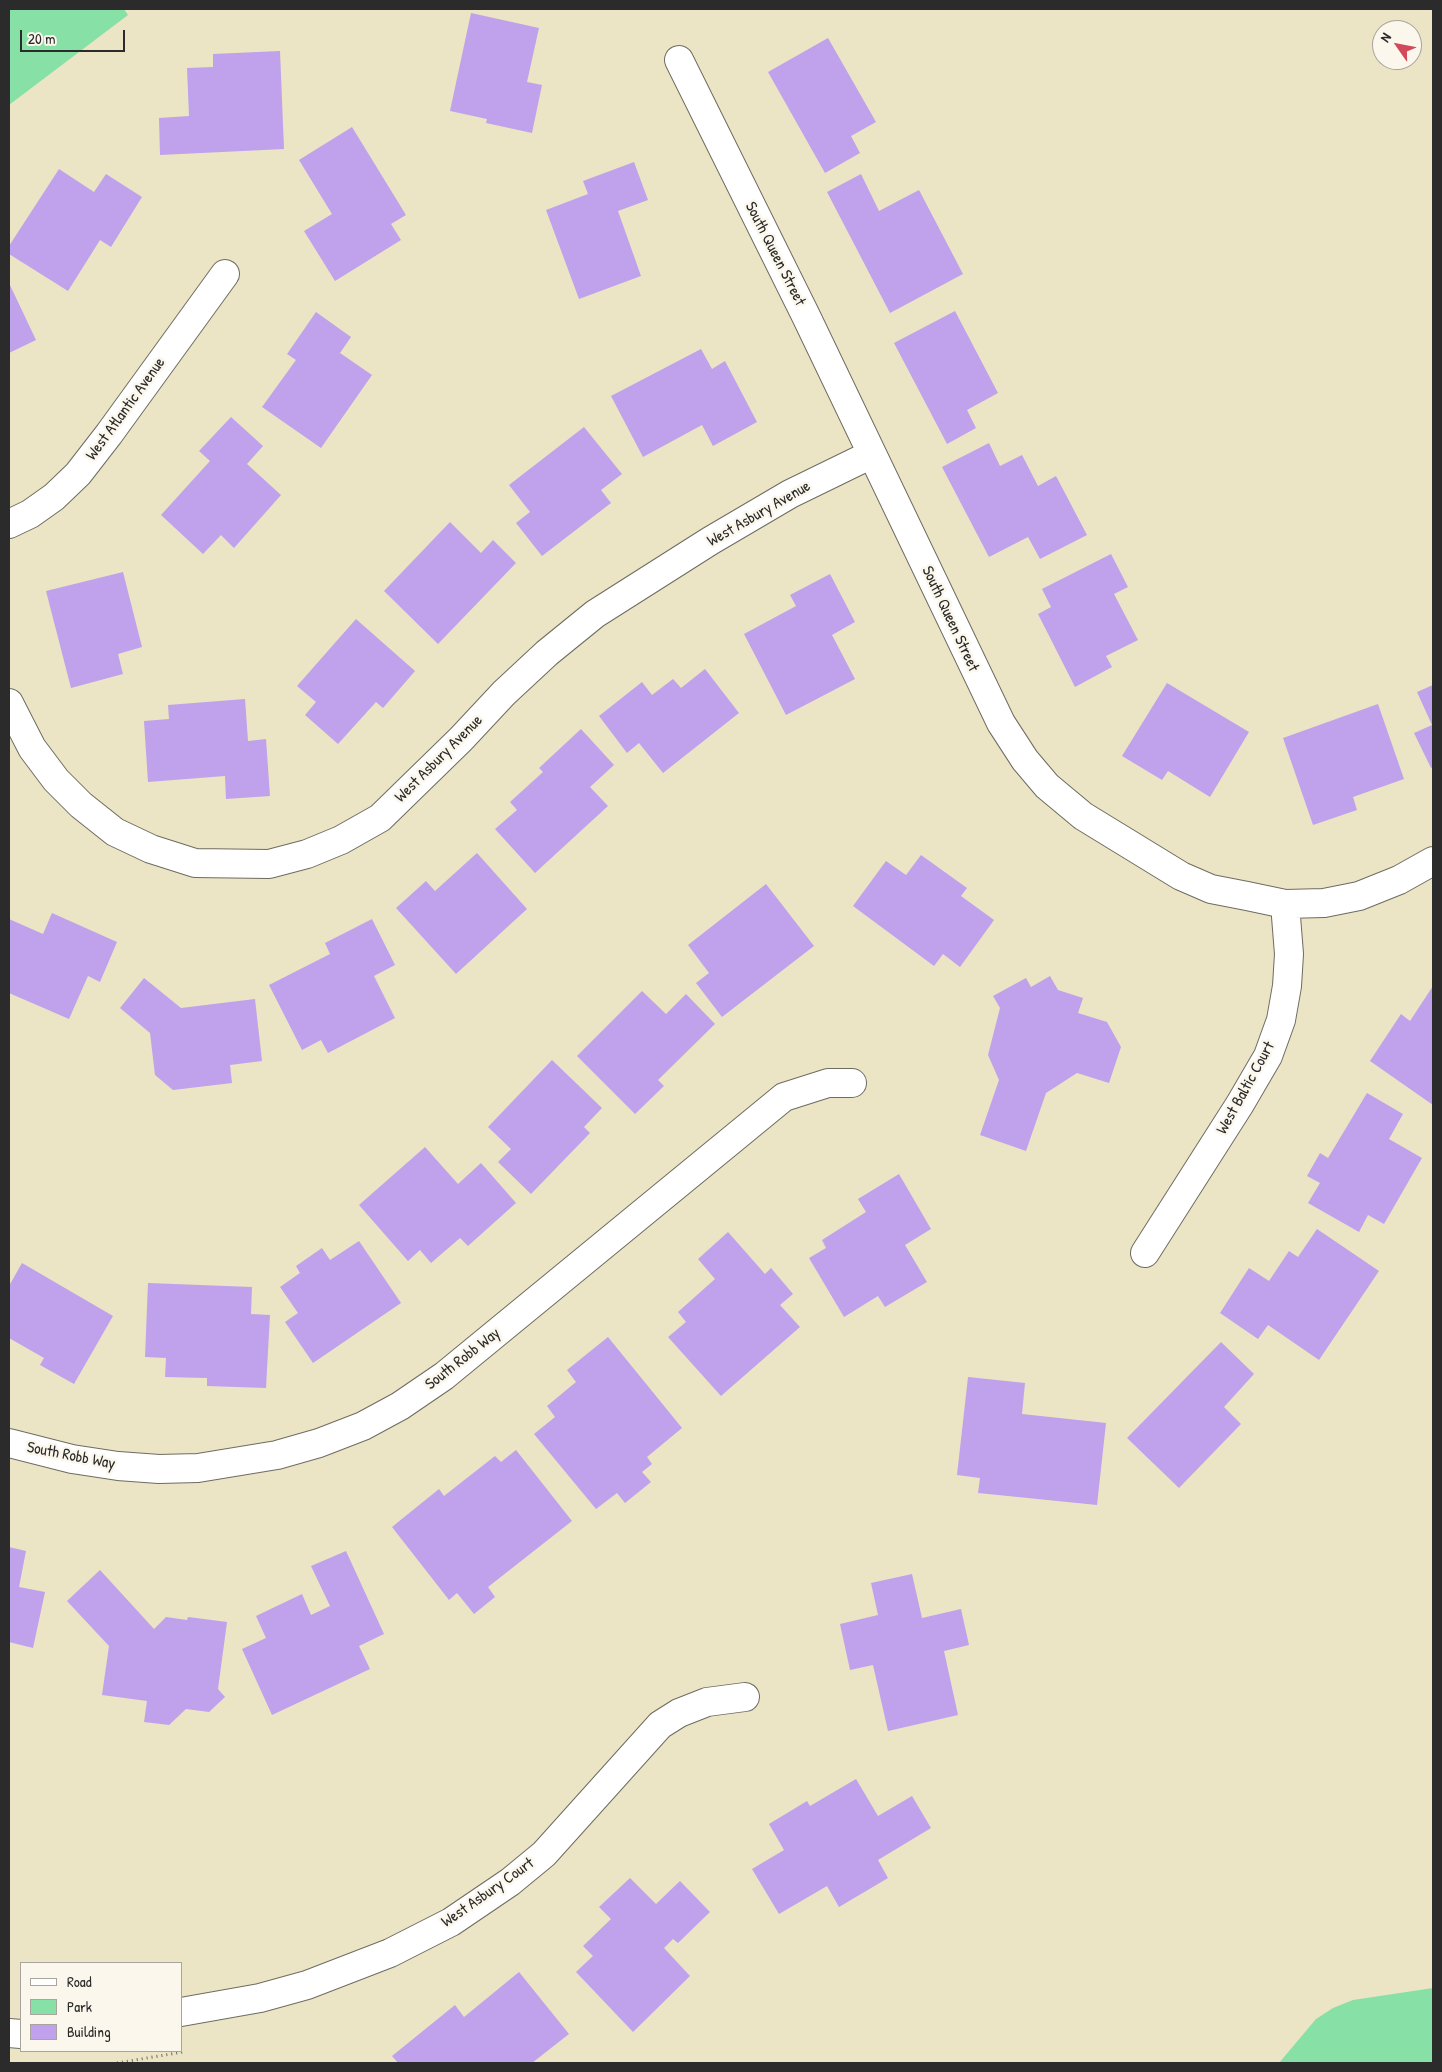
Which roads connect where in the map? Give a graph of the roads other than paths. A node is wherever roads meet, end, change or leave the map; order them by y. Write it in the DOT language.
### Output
graph roads {
  1 [pos="679,60"];
  2 [pos="225,274"];
  3 [pos="872,454"];
  4 [pos="9,524"];
  5 [pos="9,703"];
  6 [pos="1433,861"];
  7 [pos="1285,904"];
  8 [pos="852,1083"];
  9 [pos="1145,1253"];
  10 [pos="9,1443"];
  11 [pos="745,1697"];
  12 [pos="182,2012"];
  1 -- 3 [label="street, South Queen Street"];
  2 -- 4 [label="street, West Atlantic Avenue"];
  3 -- 5 [label="street, West Asbury Avenue"];
  3 -- 7 [label="street, South Queen Street"];
  6 -- 7 [label="street, South Queen Street"];
  7 -- 9 [label="street, West Baltic Court"];
  8 -- 10 [label="street, South Robb Way"];
  11 -- 12 [label="street, West Asbury Court"];
}
